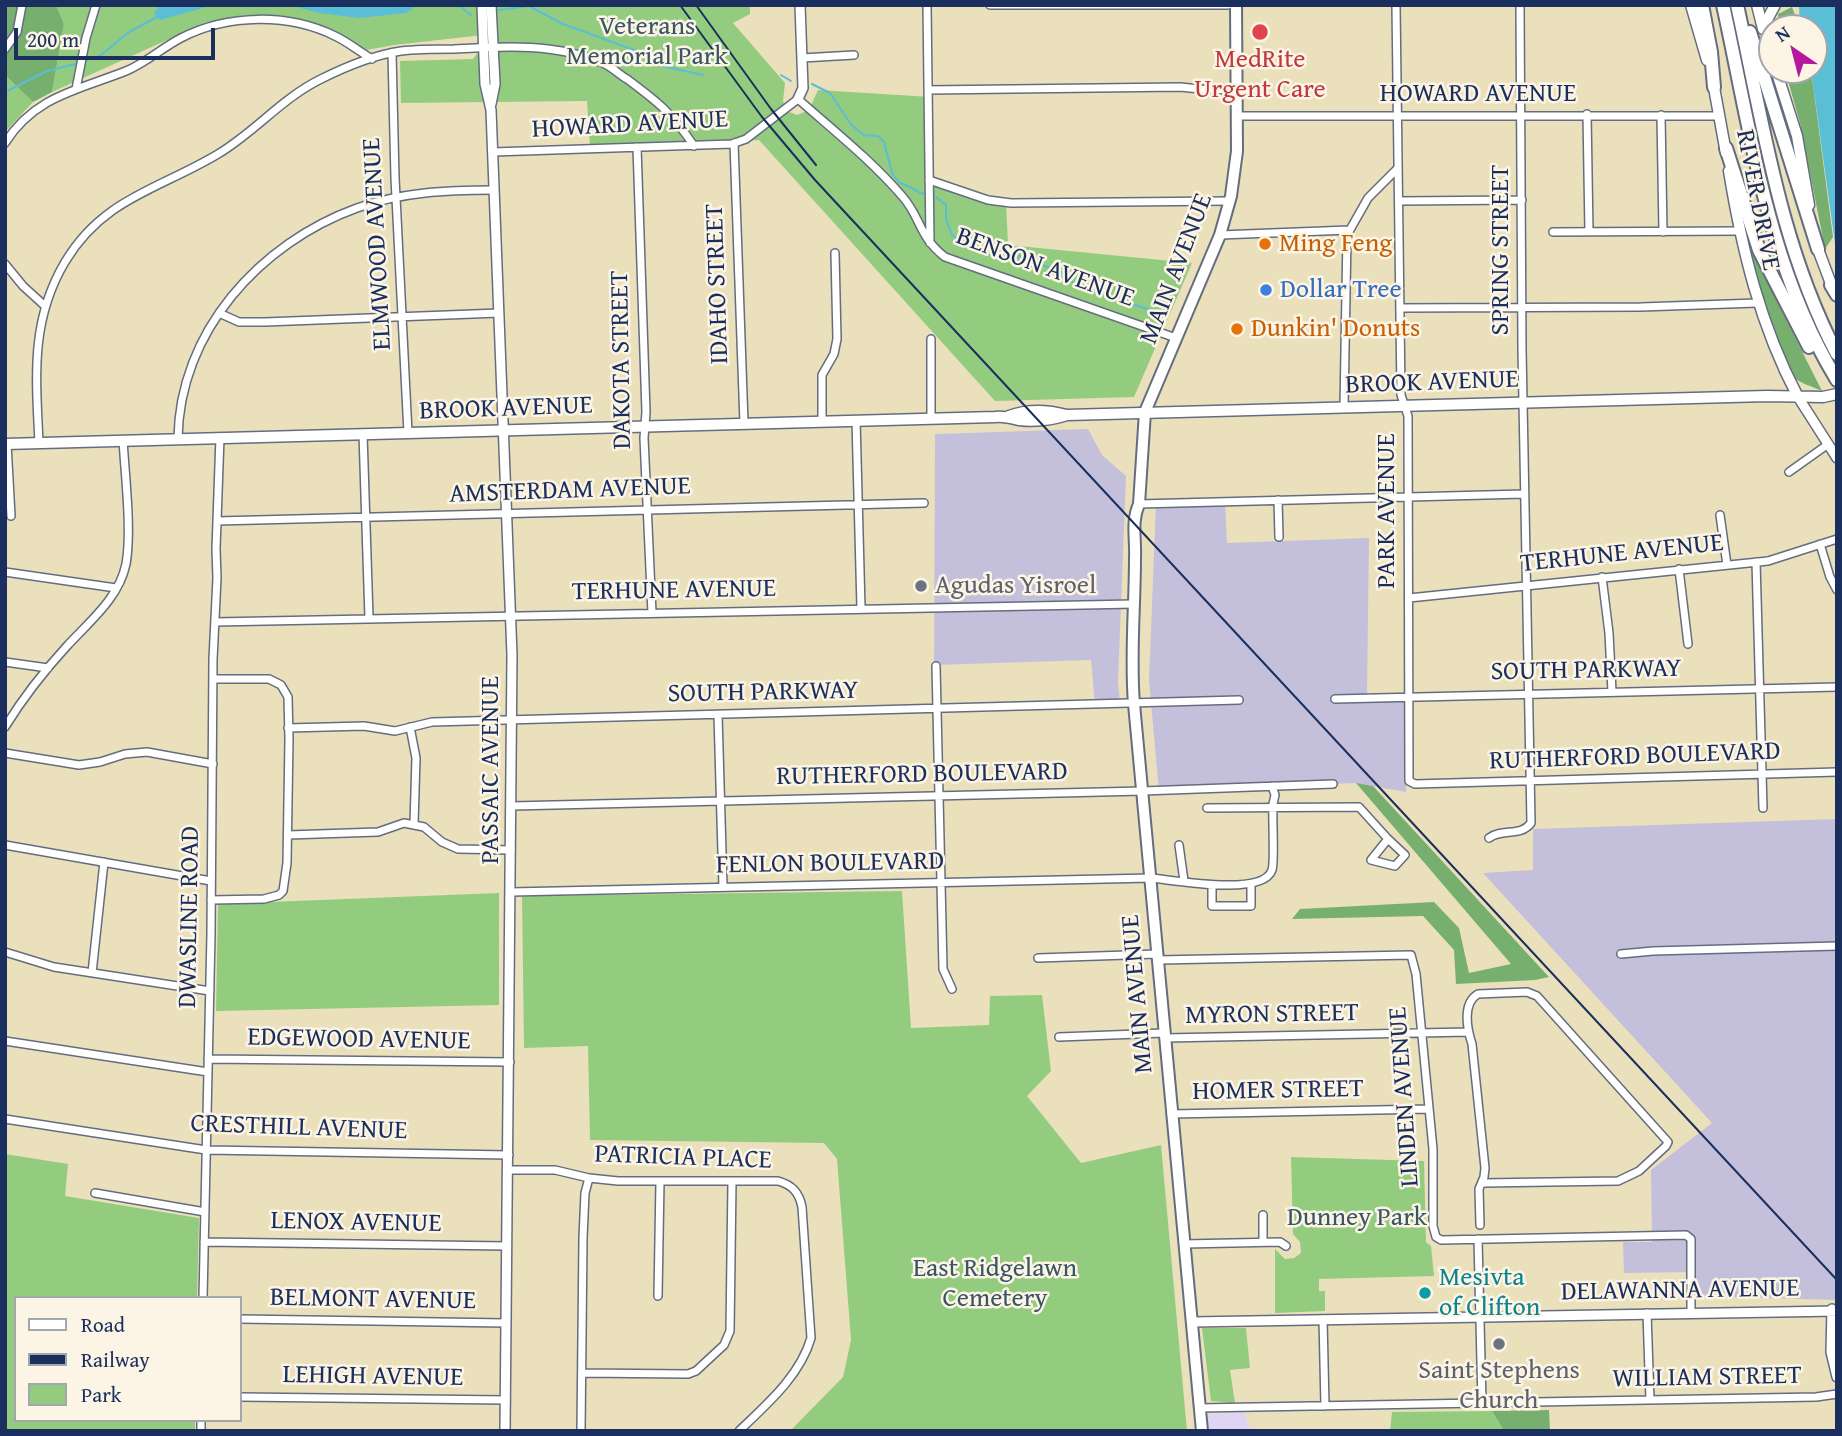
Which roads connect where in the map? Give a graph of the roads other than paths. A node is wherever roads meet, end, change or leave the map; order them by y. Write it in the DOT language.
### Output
graph roads {
  1 [pos="22,5"];
  2 [pos="96,5"];
  3 [pos="482,5"];
  4 [pos="491,5"];
  5 [pos="800,5"];
  6 [pos="927,5"];
  7 [pos="990,5"];
  8 [pos="1228,5"];
  9 [pos="1236,5"];
  10 [pos="1396,5"];
  11 [pos="1520,5"];
  12 [pos="1692,5"];
  13 [pos="1702,5"];
  14 [pos="1723,5"];
  15 [pos="1739,5"];
  16 [pos="488,47"];
  17 [pos="5,49"];
  18 [pos="392,53"];
  19 [pos="854,55"];
  20 [pos="802,58"];
  21 [pos="372,59"];
  22 [pos="1780,84"];
  23 [pos="1714,87"];
  24 [pos="76,89"];
  25 [pos="1237,89"];
  26 [pos="928,90"];
  27 [pos="798,99"];
  28 [pos="1587,114"];
  29 [pos="1521,115"];
  30 [pos="1661,115"];
  31 [pos="1398,116"];
  32 [pos="1719,116"];
  33 [pos="1237,117"];
  34 [pos="5,143"];
  35 [pos="734,143"];
  36 [pos="694,146"];
  37 [pos="637,148"];
  38 [pos="1726,148"];
  39 [pos="493,152"];
  40 [pos="1398,168"];
  41 [pos="929,180"];
  42 [pos="494,190"];
  43 [pos="397,198"];
  44 [pos="1522,200"];
  45 [pos="1230,201"];
  46 [pos="1399,201"];
  47 [pos="929,205"];
  48 [pos="912,212"];
  49 [pos="1349,230"];
  50 [pos="1740,231"];
  51 [pos="1553,232"];
  52 [pos="1589,232"];
  53 [pos="1663,232"];
  54 [pos="1220,234"];
  55 [pos="930,244"];
  56 [pos="1818,249"];
  57 [pos="835,253"];
  58 [pos="5,264"];
  59 [pos="1835,292"];
  60 [pos="1757,303"];
  61 [pos="45,306"];
  62 [pos="1522,307"];
  63 [pos="1400,308"];
  64 [pos="219,313"];
  65 [pos="499,313"];
  66 [pos="403,316"];
  67 [pos="1176,338"];
  68 [pos="931,339"];
  69 [pos="1837,354"];
  70 [pos="1784,370"];
  71 [pos="1831,376"];
  72 [pos="1837,392"];
  73 [pos="1767,396"];
  74 [pos="1798,397"];
  75 [pos="1823,397"];
  76 [pos="1523,402"];
  77 [pos="1404,405"];
  78 [pos="1344,407"];
  79 [pos="1145,412"];
  80 [pos="931,418"];
  81 [pos="856,420"];
  82 [pos="821,421"];
  83 [pos="744,423"];
  84 [pos="645,426"];
  85 [pos="504,430"];
  86 [pos="408,433"];
  87 [pos="363,434"];
  88 [pos="220,437"];
  89 [pos="178,439"];
  90 [pos="123,440"];
  91 [pos="38,443"];
  92 [pos="6,444"];
  93 [pos="1827,445"];
  94 [pos="1837,458"];
  95 [pos="1789,472"];
  96 [pos="1524,494"];
  97 [pos="1408,497"];
  98 [pos="1278,500"];
  99 [pos="924,503"];
  100 [pos="858,504"];
  101 [pos="1139,504"];
  102 [pos="647,510"];
  103 [pos="507,514"];
  104 [pos="1720,515"];
  105 [pos="11,516"];
  106 [pos="366,517"];
  107 [pos="217,522"];
  108 [pos="1279,537"];
  109 [pos="1837,539"];
  110 [pos="1820,544"];
  111 [pos="1756,562"];
  112 [pos="1727,565"];
  113 [pos="1679,569"];
  114 [pos="5,572"];
  115 [pos="1602,577"];
  116 [pos="1526,585"];
  117 [pos="116,588"];
  118 [pos="1837,590"];
  119 [pos="1409,598"];
  120 [pos="1134,604"];
  121 [pos="862,608"];
  122 [pos="652,613"];
  123 [pos="511,615"];
  124 [pos="369,618"];
  125 [pos="215,622"];
  126 [pos="1688,644"];
  127 [pos="5,662"];
  128 [pos="936,666"];
  129 [pos="48,668"];
  130 [pos="214,679"];
  131 [pos="1837,687"];
  132 [pos="1760,689"];
  133 [pos="1612,692"];
  134 [pos="1528,694"];
  135 [pos="1407,698"];
  136 [pos="1335,699"];
  137 [pos="1239,700"];
  138 [pos="1134,704"];
  139 [pos="937,709"];
  140 [pos="718,715"];
  141 [pos="513,720"];
  142 [pos="5,727"];
  143 [pos="410,727"];
  144 [pos="289,728"];
  145 [pos="5,753"];
  146 [pos="213,764"];
  147 [pos="1837,772"];
  148 [pos="1762,774"];
  149 [pos="1530,780"];
  150 [pos="1333,784"];
  151 [pos="1434,784"];
  152 [pos="1272,790"];
  153 [pos="1143,791"];
  154 [pos="939,796"];
  155 [pos="720,802"];
  156 [pos="1273,805"];
  157 [pos="512,806"];
  158 [pos="1207,808"];
  159 [pos="1763,808"];
  160 [pos="414,824"];
  161 [pos="288,835"];
  162 [pos="1489,838"];
  163 [pos="1388,839"];
  164 [pos="5,845"];
  165 [pos="1180,845"];
  166 [pos="511,850"];
  167 [pos="104,862"];
  168 [pos="1151,878"];
  169 [pos="211,881"];
  170 [pos="1184,881"];
  171 [pos="941,882"];
  172 [pos="1251,884"];
  173 [pos="1212,885"];
  174 [pos="723,887"];
  175 [pos="511,892"];
  176 [pos="211,900"];
  177 [pos="1837,946"];
  178 [pos="5,952"];
  179 [pos="1622,954"];
  180 [pos="1158,957"];
  181 [pos="1038,958"];
  182 [pos="92,973"];
  183 [pos="952,989"];
  184 [pos="210,991"];
  185 [pos="1422,1032"];
  186 [pos="1468,1032"];
  187 [pos="1164,1036"];
  188 [pos="1059,1037"];
  189 [pos="5,1041"];
  190 [pos="208,1059"];
  191 [pos="510,1062"];
  192 [pos="208,1072"];
  193 [pos="1429,1109"];
  194 [pos="1171,1114"];
  195 [pos="5,1119"];
  196 [pos="206,1150"];
  197 [pos="509,1155"];
  198 [pos="509,1170"];
  199 [pos="589,1178"];
  200 [pos="660,1181"];
  201 [pos="733,1181"];
  202 [pos="1482,1183"];
  203 [pos="94,1193"];
  204 [pos="205,1212"];
  205 [pos="1263,1215"];
  206 [pos="1480,1225"];
  207 [pos="1478,1239"];
  208 [pos="204,1242"];
  209 [pos="1263,1242"];
  210 [pos="1184,1244"];
  211 [pos="507,1246"];
  212 [pos="1286,1246"];
  213 [pos="203,1296"];
  214 [pos="658,1296"];
  215 [pos="1835,1309"];
  216 [pos="1647,1313"];
  217 [pos="1691,1313"];
  218 [pos="1479,1316"];
  219 [pos="242,1319"];
  220 [pos="1323,1319"];
  221 [pos="1192,1322"];
  222 [pos="506,1323"];
  223 [pos="582,1373"];
  224 [pos="1837,1377"];
  225 [pos="1837,1394"];
  226 [pos="242,1396"];
  227 [pos="506,1400"];
  228 [pos="1650,1400"];
  229 [pos="1482,1403"];
  230 [pos="1325,1406"];
  231 [pos="1199,1408"];
  232 [pos="505,1431"];
  233 [pos="581,1431"];
  234 [pos="739,1431"];
  235 [pos="1202,1431"];
  1 -- 17 [label="street"];
  2 -- 24 [label="street"];
  3 -- 16 [label="street, PASSAIC AVENUE"];
  4 -- 16 [label="street, PASSAIC AVENUE"];
  5 -- 20 [label="street"];
  6 -- 26 [label="street"];
  7 -- 8 [label="street"];
  9 -- 25 [label="main road, MAIN AVENUE"];
  10 -- 31 [label="street, PARK AVENUE"];
  11 -- 29 [label="street, SPRING STREET"];
  12 -- 23 [label="main road, RIVER DRIVE"];
  13 -- 23 [label="highway"];
  14 -- 71 [label="highway"];
  15 -- 56 [label="highway"];
  15 -- 69 [label="highway"];
  16 -- 18 [label="street"];
  16 -- 36 [label="street"];
  16 -- 39 [label="street, PASSAIC AVENUE"];
  18 -- 21 [label="street"];
  18 -- 43 [label="street, ELMWOOD AVENUE"];
  19 -- 20 [label="street"];
  20 -- 27 [label="street"];
  21 -- 24 [label="street"];
  21 -- 61 [label="street"];
  22 -- 56 [label="main road"];
  23 -- 32 [label="main road, RIVER DRIVE"];
  24 -- 34 [label="street"];
  25 -- 26 [label="street"];
  25 -- 33 [label="main road, MAIN AVENUE"];
  26 -- 41 [label="street"];
  27 -- 35 [label="street, HOWARD AVENUE"];
  27 -- 48 [label="street, BENSON AVENUE"];
  28 -- 29 [label="street, HOWARD AVENUE"];
  28 -- 30 [label="street, HOWARD AVENUE"];
  28 -- 52 [label="street"];
  29 -- 31 [label="street, HOWARD AVENUE"];
  29 -- 44 [label="street, SPRING STREET"];
  30 -- 32 [label="street, HOWARD AVENUE"];
  30 -- 53 [label="street"];
  31 -- 33 [label="street, HOWARD AVENUE"];
  31 -- 40 [label="street, PARK AVENUE"];
  32 -- 38 [label="main road, RIVER DRIVE"];
  33 -- 45 [label="main road, MAIN AVENUE"];
  35 -- 36 [label="street, HOWARD AVENUE"];
  35 -- 83 [label="street, IDAHO STREET"];
  36 -- 37 [label="street, HOWARD AVENUE"];
  37 -- 39 [label="street, HOWARD AVENUE"];
  37 -- 84 [label="street, DAKOTA STREET"];
  38 -- 50 [label="main road, RIVER DRIVE"];
  38 -- 71 [label="highway"];
  39 -- 42 [label="street, PASSAIC AVENUE"];
  40 -- 46 [label="street, PARK AVENUE"];
  40 -- 49 [label="street"];
  41 -- 45 [label="street"];
  41 -- 47 [label="street"];
  42 -- 43 [label="street"];
  42 -- 65 [label="street, PASSAIC AVENUE"];
  43 -- 64 [label="street"];
  43 -- 66 [label="street, ELMWOOD AVENUE"];
  44 -- 46 [label="street"];
  44 -- 62 [label="street, SPRING STREET"];
  45 -- 54 [label="main road, MAIN AVENUE"];
  46 -- 63 [label="street, PARK AVENUE"];
  47 -- 48 [label="street"];
  47 -- 55 [label="street"];
  48 -- 55 [label="street, BENSON AVENUE"];
  49 -- 54 [label="street"];
  49 -- 78 [label="street"];
  50 -- 53 [label="street"];
  50 -- 60 [label="main road, RIVER DRIVE"];
  51 -- 52 [label="street"];
  52 -- 53 [label="street"];
  54 -- 67 [label="main road, MAIN AVENUE"];
  55 -- 67 [label="street, BENSON AVENUE"];
  56 -- 59 [label="main road"];
  57 -- 82 [label="street"];
  58 -- 61 [label="street"];
  60 -- 62 [label="street"];
  60 -- 70 [label="main road, RIVER DRIVE"];
  61 -- 91 [label="street"];
  62 -- 63 [label="street"];
  62 -- 76 [label="street, SPRING STREET"];
  63 -- 77 [label="street, PARK AVENUE"];
  64 -- 66 [label="street"];
  64 -- 89 [label="street"];
  65 -- 66 [label="street"];
  65 -- 85 [label="street, PASSAIC AVENUE"];
  66 -- 86 [label="street, ELMWOOD AVENUE"];
  67 -- 79 [label="main road, MAIN AVENUE"];
  68 -- 80 [label="street"];
  70 -- 73 [label="main road"];
  70 -- 74 [label="main road, RIVER DRIVE"];
  70 -- 75 [label="main road"];
  71 -- 72 [label="highway"];
  72 -- 75 [label="main road, BROOK AVENUE"];
  73 -- 74 [label="main road, BROOK AVENUE"];
  73 -- 76 [label="main road, BROOK AVENUE"];
  74 -- 75 [label="main road, BROOK AVENUE"];
  74 -- 93 [label="street"];
  76 -- 77 [label="main road, BROOK AVENUE"];
  76 -- 96 [label="street, SPRING STREET"];
  77 -- 78 [label="main road, BROOK AVENUE"];
  77 -- 97 [label="street, PARK AVENUE"];
  78 -- 79 [label="main road, BROOK AVENUE"];
  79 -- 80 [label="main road, BROOK AVENUE"];
  79 -- 101 [label="main road, MAIN AVENUE"];
  80 -- 81 [label="main road, BROOK AVENUE"];
  81 -- 82 [label="main road, BROOK AVENUE"];
  81 -- 100 [label="street"];
  82 -- 83 [label="main road, BROOK AVENUE"];
  83 -- 84 [label="main road, BROOK AVENUE"];
  84 -- 85 [label="main road, BROOK AVENUE"];
  84 -- 102 [label="street, DAKOTA STREET"];
  85 -- 86 [label="main road, BROOK AVENUE"];
  85 -- 103 [label="street, PASSAIC AVENUE"];
  86 -- 87 [label="main road, BROOK AVENUE"];
  87 -- 88 [label="main road, BROOK AVENUE"];
  87 -- 106 [label="street"];
  88 -- 89 [label="main road, BROOK AVENUE"];
  88 -- 107 [label="street, DWASLINE ROAD"];
  89 -- 90 [label="main road, BROOK AVENUE"];
  90 -- 91 [label="main road, BROOK AVENUE"];
  90 -- 117 [label="street"];
  91 -- 92 [label="main road, BROOK AVENUE"];
  92 -- 105 [label="street"];
  93 -- 94 [label="street"];
  93 -- 95 [label="street"];
  96 -- 97 [label="street"];
  96 -- 116 [label="street, SPRING STREET"];
  97 -- 98 [label="street"];
  97 -- 119 [label="street, PARK AVENUE"];
  98 -- 101 [label="street"];
  98 -- 108 [label="street"];
  99 -- 100 [label="street, AMSTERDAM AVENUE"];
  100 -- 102 [label="street, AMSTERDAM AVENUE"];
  100 -- 121 [label="street"];
  101 -- 120 [label="main road, MAIN AVENUE"];
  102 -- 103 [label="street, AMSTERDAM AVENUE"];
  102 -- 122 [label="street, DAKOTA STREET"];
  103 -- 106 [label="street, AMSTERDAM AVENUE"];
  103 -- 123 [label="street, PASSAIC AVENUE"];
  104 -- 112 [label="street"];
  106 -- 107 [label="street, AMSTERDAM AVENUE"];
  106 -- 124 [label="street"];
  107 -- 125 [label="street, DWASLINE ROAD"];
  109 -- 110 [label="street, TERHUNE AVENUE"];
  110 -- 111 [label="street, TERHUNE AVENUE"];
  110 -- 118 [label="street"];
  111 -- 112 [label="street, TERHUNE AVENUE"];
  111 -- 132 [label="street"];
  112 -- 113 [label="street, TERHUNE AVENUE"];
  113 -- 115 [label="street, TERHUNE AVENUE"];
  113 -- 126 [label="street"];
  114 -- 117 [label="street"];
  115 -- 116 [label="street, TERHUNE AVENUE"];
  115 -- 133 [label="street"];
  116 -- 119 [label="street, TERHUNE AVENUE"];
  116 -- 134 [label="street, SPRING STREET"];
  117 -- 129 [label="street"];
  119 -- 135 [label="street, PARK AVENUE"];
  120 -- 121 [label="street, TERHUNE AVENUE"];
  120 -- 138 [label="main road, MAIN AVENUE"];
  121 -- 122 [label="street, TERHUNE AVENUE"];
  122 -- 123 [label="street, TERHUNE AVENUE"];
  123 -- 124 [label="street, TERHUNE AVENUE"];
  123 -- 141 [label="street, PASSAIC AVENUE"];
  124 -- 125 [label="street, TERHUNE AVENUE"];
  125 -- 130 [label="street, DWASLINE ROAD"];
  127 -- 129 [label="street"];
  128 -- 139 [label="street"];
  129 -- 142 [label="street"];
  130 -- 144 [label="street"];
  130 -- 146 [label="street, DWASLINE ROAD"];
  131 -- 132 [label="street, SOUTH PARKWAY"];
  132 -- 133 [label="street, SOUTH PARKWAY"];
  132 -- 148 [label="street"];
  133 -- 134 [label="street, SOUTH PARKWAY"];
  134 -- 135 [label="street, SOUTH PARKWAY"];
  134 -- 149 [label="street, SPRING STREET"];
  135 -- 136 [label="street, SOUTH PARKWAY"];
  135 -- 151 [label="street, PARK AVENUE"];
  137 -- 138 [label="street, SOUTH PARKWAY"];
  138 -- 139 [label="street, SOUTH PARKWAY"];
  138 -- 153 [label="main road, MAIN AVENUE"];
  139 -- 140 [label="street, SOUTH PARKWAY"];
  139 -- 154 [label="street"];
  140 -- 141 [label="street, SOUTH PARKWAY"];
  140 -- 155 [label="street"];
  141 -- 143 [label="street, SOUTH PARKWAY"];
  141 -- 157 [label="street, PASSAIC AVENUE"];
  143 -- 144 [label="street, SOUTH PARKWAY"];
  143 -- 160 [label="street"];
  144 -- 161 [label="street"];
  145 -- 146 [label="street"];
  146 -- 169 [label="street, DWASLINE ROAD"];
  147 -- 148 [label="street, RUTHERFORD BOULEVARD"];
  148 -- 149 [label="street, RUTHERFORD BOULEVARD"];
  148 -- 159 [label="street"];
  149 -- 151 [label="street, RUTHERFORD BOULEVARD"];
  149 -- 162 [label="street, SPRING STREET"];
  150 -- 152 [label="street, RUTHERFORD BOULEVARD"];
  152 -- 153 [label="street, RUTHERFORD BOULEVARD"];
  152 -- 156 [label="street"];
  153 -- 154 [label="street, RUTHERFORD BOULEVARD"];
  153 -- 168 [label="main road, MAIN AVENUE"];
  154 -- 155 [label="street, RUTHERFORD BOULEVARD"];
  154 -- 171 [label="street"];
  155 -- 157 [label="street, RUTHERFORD BOULEVARD"];
  155 -- 174 [label="street"];
  156 -- 158 [label="street"];
  156 -- 163 [label="street"];
  156 -- 172 [label="street"];
  157 -- 166 [label="street, PASSAIC AVENUE"];
  160 -- 161 [label="street"];
  160 -- 166 [label="street"];
  161 -- 176 [label="street"];
  163 -- 163 [label="street"];
  164 -- 167 [label="street"];
  165 -- 170 [label="street"];
  166 -- 175 [label="street, PASSAIC AVENUE"];
  167 -- 169 [label="street"];
  167 -- 182 [label="street"];
  168 -- 170 [label="street, FENLON BOULEVARD"];
  168 -- 171 [label="street, FENLON BOULEVARD"];
  168 -- 180 [label="main road, MAIN AVENUE"];
  169 -- 176 [label="street, DWASLINE ROAD"];
  170 -- 173 [label="street, FENLON BOULEVARD"];
  171 -- 174 [label="street, FENLON BOULEVARD"];
  171 -- 183 [label="street"];
  172 -- 173 [label="street, FENLON BOULEVARD"];
  172 -- 173 [label="street"];
  174 -- 175 [label="street, FENLON BOULEVARD"];
  175 -- 191 [label="street, PASSAIC AVENUE"];
  176 -- 184 [label="street, DWASLINE ROAD"];
  177 -- 179 [label="street"];
  178 -- 182 [label="street"];
  180 -- 181 [label="street"];
  180 -- 185 [label="street, LINDEN AVENUE"];
  180 -- 187 [label="main road, MAIN AVENUE"];
  182 -- 184 [label="street"];
  184 -- 190 [label="street, DWASLINE ROAD"];
  185 -- 186 [label="street, MYRON STREET"];
  185 -- 187 [label="street, MYRON STREET"];
  185 -- 193 [label="street, LINDEN AVENUE"];
  186 -- 202 [label="street"];
  186 -- 202 [label="street"];
  187 -- 188 [label="street, MYRON STREET"];
  187 -- 194 [label="main road, MAIN AVENUE"];
  189 -- 192 [label="street"];
  190 -- 191 [label="street, EDGEWOOD AVENUE"];
  190 -- 192 [label="street, DWASLINE ROAD"];
  191 -- 197 [label="street, PASSAIC AVENUE"];
  192 -- 196 [label="street, DWASLINE ROAD"];
  193 -- 194 [label="street, HOMER STREET"];
  193 -- 207 [label="street, LINDEN AVENUE"];
  194 -- 210 [label="main road, MAIN AVENUE"];
  195 -- 196 [label="street, CRESTHILL AVENUE"];
  196 -- 197 [label="street, CRESTHILL AVENUE"];
  196 -- 204 [label="street, DWASLINE ROAD"];
  197 -- 198 [label="street, PASSAIC AVENUE"];
  198 -- 199 [label="street, PATRICIA PLACE"];
  198 -- 211 [label="street, PASSAIC AVENUE"];
  199 -- 200 [label="street, PATRICIA PLACE"];
  199 -- 223 [label="street"];
  200 -- 201 [label="street, PATRICIA PLACE"];
  200 -- 214 [label="street"];
  201 -- 223 [label="street"];
  201 -- 234 [label="street, PATRICIA PLACE"];
  202 -- 206 [label="street"];
  203 -- 204 [label="street"];
  204 -- 208 [label="street, DWASLINE ROAD"];
  205 -- 209 [label="street"];
  207 -- 217 [label="street"];
  207 -- 218 [label="street"];
  208 -- 211 [label="street, LENOX AVENUE"];
  208 -- 213 [label="street, DWASLINE ROAD"];
  209 -- 210 [label="street"];
  209 -- 212 [label="street"];
  210 -- 221 [label="main road, MAIN AVENUE"];
  211 -- 222 [label="street, PASSAIC AVENUE"];
  215 -- 217 [label="street, DELAWANNA AVENUE"];
  215 -- 224 [label="street"];
  216 -- 217 [label="street, DELAWANNA AVENUE"];
  216 -- 218 [label="street, DELAWANNA AVENUE"];
  216 -- 228 [label="street"];
  218 -- 220 [label="street, DELAWANNA AVENUE"];
  218 -- 229 [label="street"];
  219 -- 222 [label="street, BELMONT AVENUE"];
  220 -- 221 [label="street, DELAWANNA AVENUE"];
  220 -- 230 [label="street"];
  221 -- 231 [label="main road, MAIN AVENUE"];
  222 -- 227 [label="street, PASSAIC AVENUE"];
  223 -- 233 [label="street"];
  225 -- 228 [label="street, WILLIAM STREET"];
  226 -- 227 [label="street, LEHIGH AVENUE"];
  227 -- 232 [label="street, PASSAIC AVENUE"];
  228 -- 229 [label="street, WILLIAM STREET"];
  229 -- 230 [label="street, WILLIAM STREET"];
  230 -- 231 [label="street, WILLIAM STREET"];
  231 -- 235 [label="main road, MAIN AVENUE"];
}
